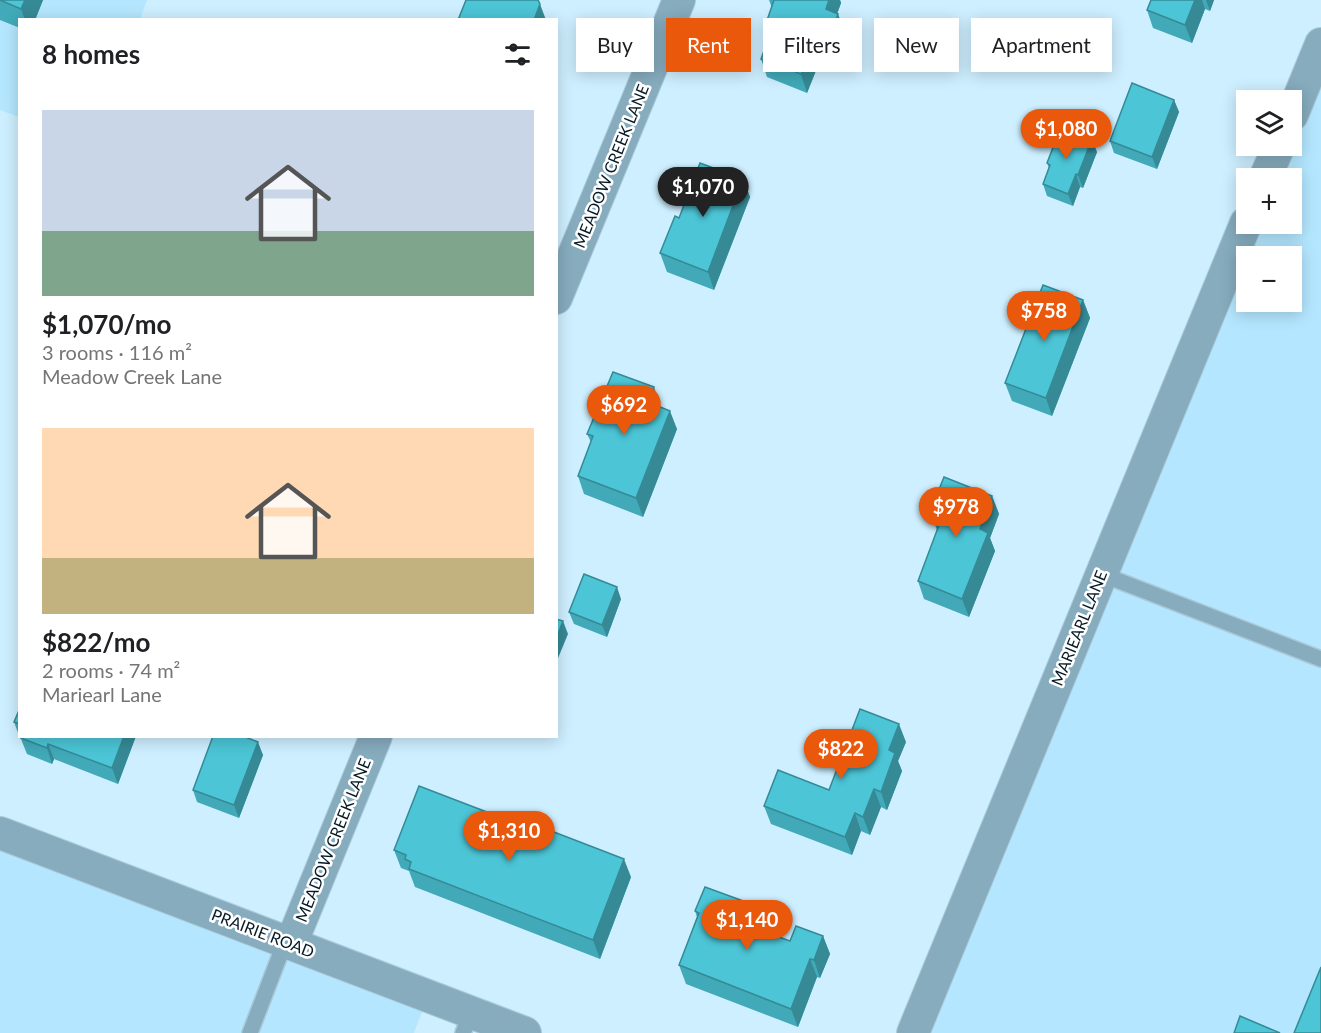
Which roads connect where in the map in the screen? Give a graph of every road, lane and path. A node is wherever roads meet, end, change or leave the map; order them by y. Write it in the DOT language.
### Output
graph roads {
  1 [pos="679,0"];
  2 [pos="1321,44"];
  3 [pos="1302,91"];
  4 [pos="1241,234"];
  5 [pos="558,293"];
  6 [pos="1101,574"];
  7 [pos="1321,659"];
  8 [pos="375,738"];
  9 [pos="0,833"];
  10 [pos="288,943"];
  11 [pos="467,1023"];
  12 [pos="250,1033"];
  13 [pos="525,1033"];
  14 [pos="913,1033"];
  1 -- 5 [label="street, MEADOW CREEK LANE"];
  2 -- 3 [label="street"];
  4 -- 6 [label="street, MARIEARL LANE"];
  6 -- 7 [label="lane"];
  6 -- 14 [label="street, MARIEARL LANE"];
  8 -- 10 [label="street, MEADOW CREEK LANE"];
  9 -- 10 [label="street, PRAIRIE ROAD"];
  10 -- 11 [label="street, PRAIRIE ROAD"];
  10 -- 12 [label="lane"];
  11 -- 13 [label="street, PRAIRIE ROAD"];
}
